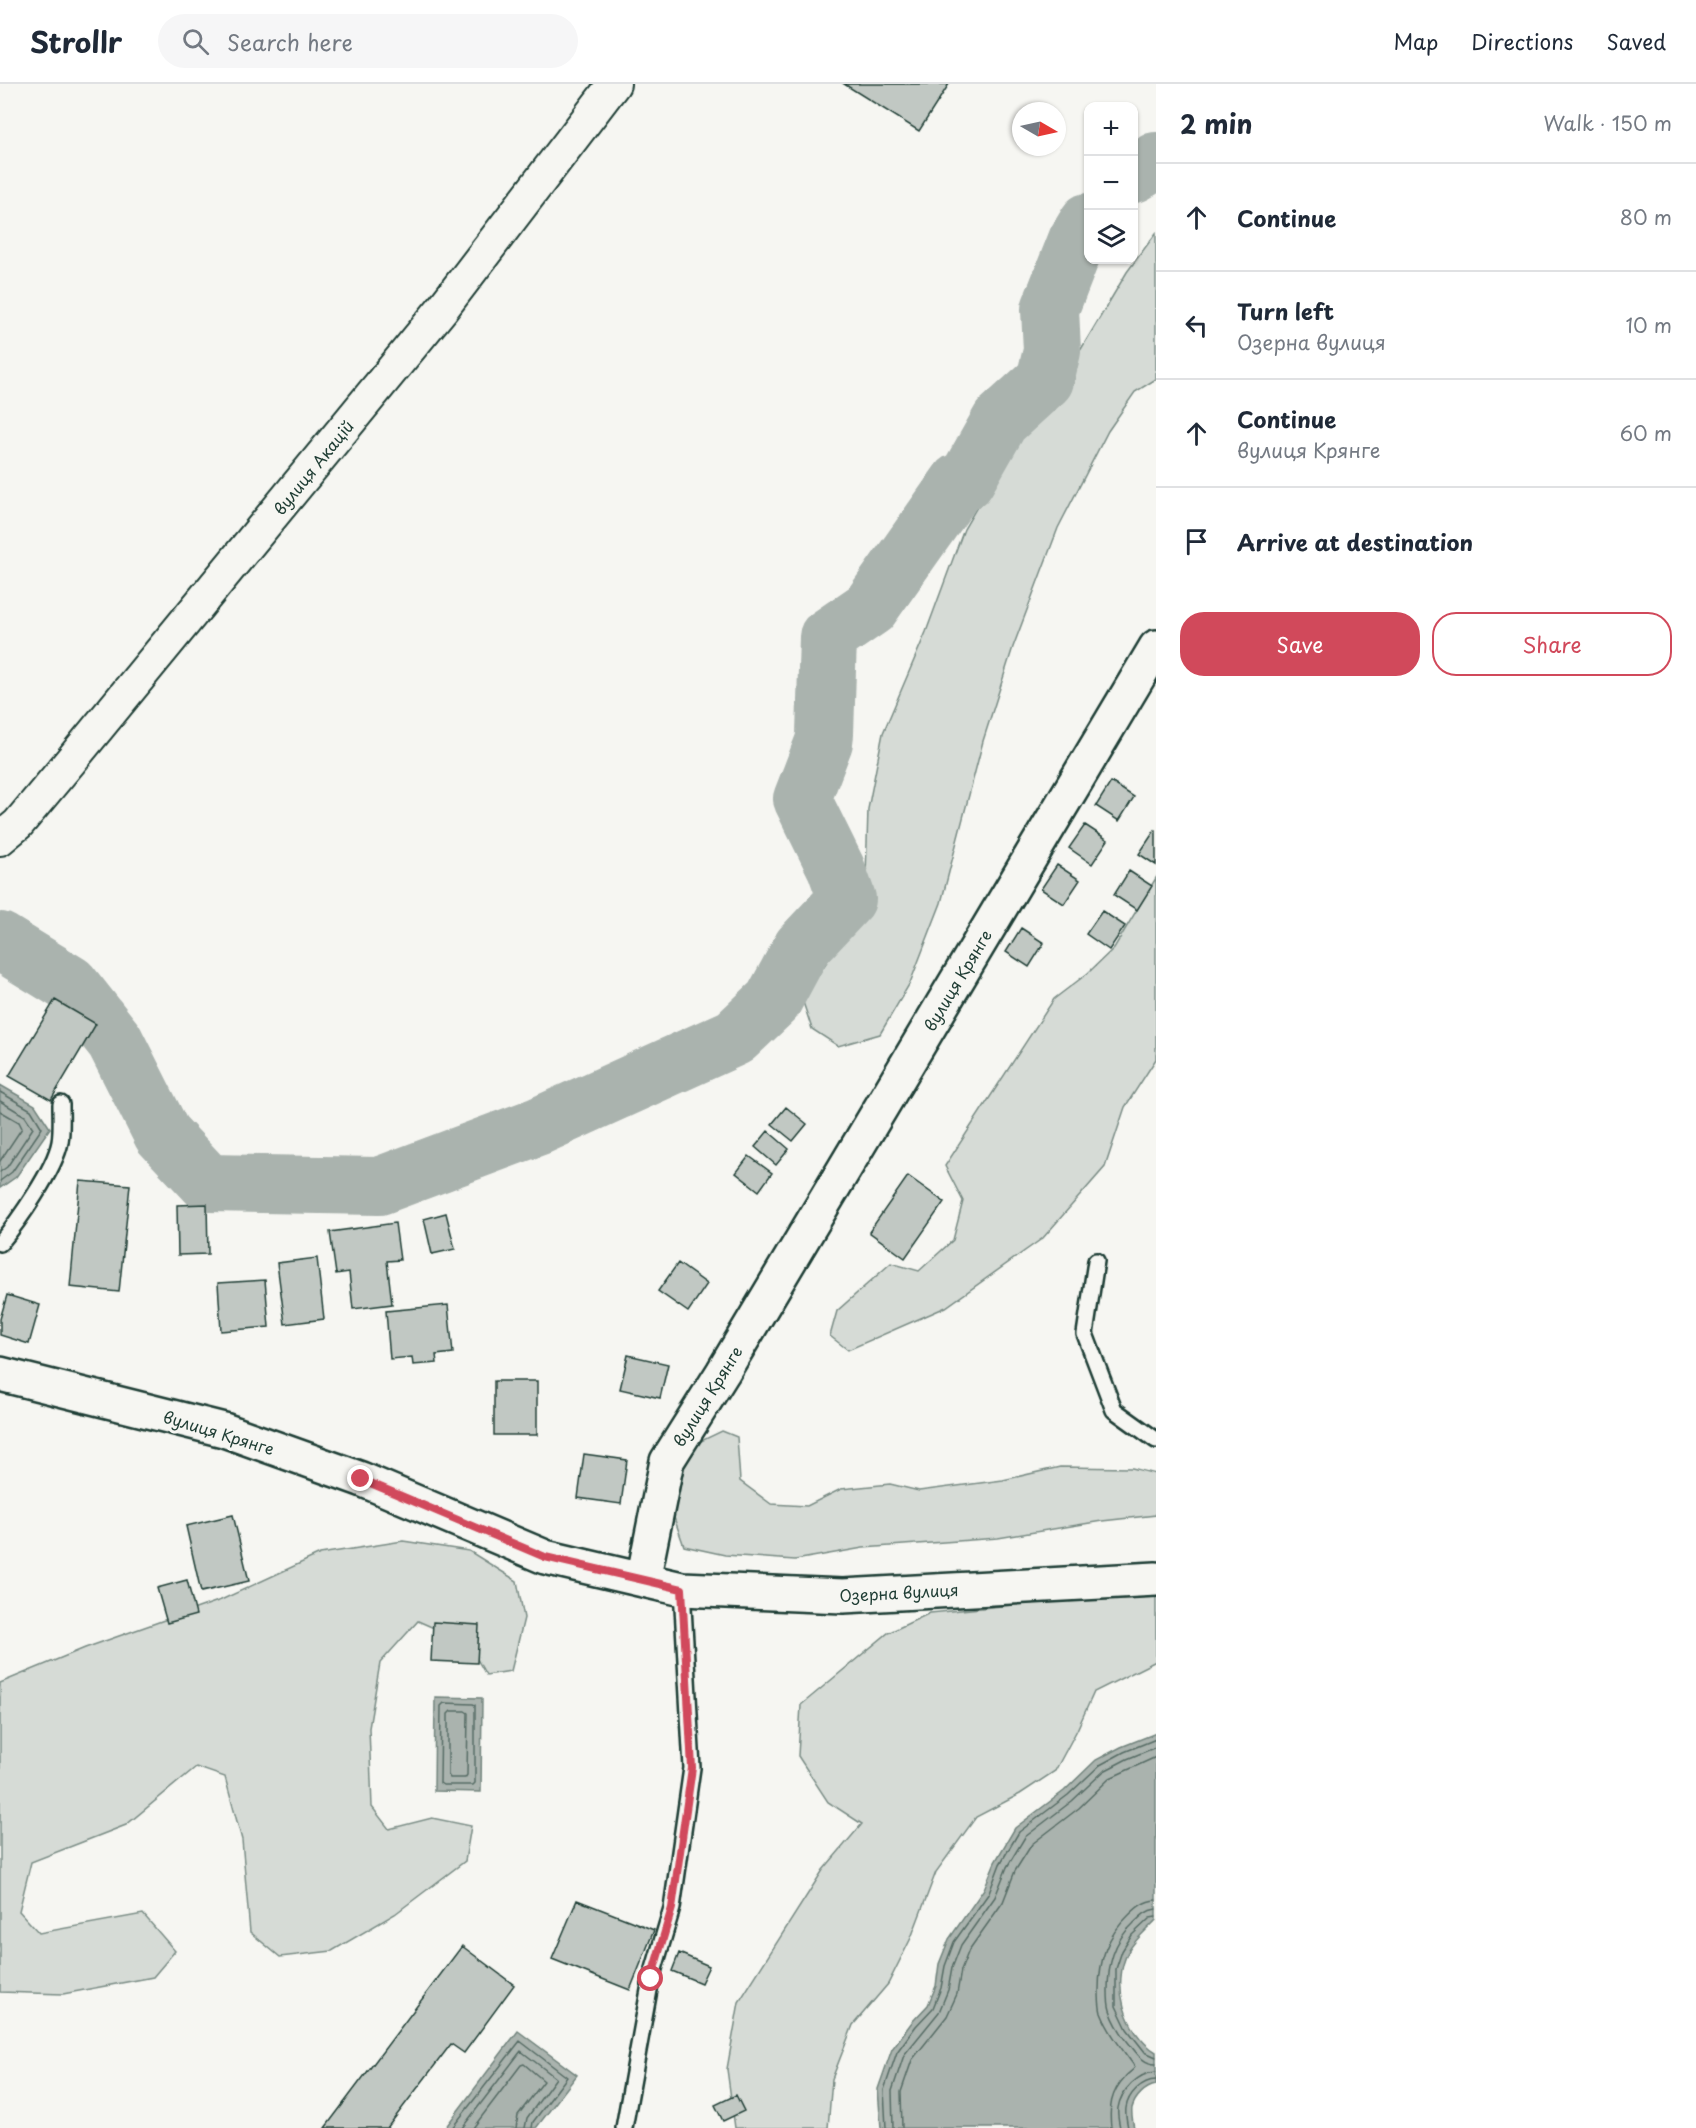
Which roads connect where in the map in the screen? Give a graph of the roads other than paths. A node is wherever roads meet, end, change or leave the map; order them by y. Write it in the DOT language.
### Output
graph roads {
  1 [pos="614,84"];
  2 [pos="1156,647"];
  3 [pos="0,839"];
  4 [pos="61,1104"];
  5 [pos="0,1243"];
  6 [pos="1096,1261"];
  7 [pos="0,1374"];
  8 [pos="1156,1440"];
  9 [pos="1156,1579"];
  10 [pos="643,1580"];
  11 [pos="682,1589"];
  12 [pos="624,2128"];
  1 -- 3 [label="street, вулиця Акацій"];
  2 -- 10 [label="street, вулиця Крянге"];
  4 -- 5 [label="lane"];
  6 -- 8 [label="lane"];
  7 -- 10 [label="street, вулиця Крянге"];
  9 -- 11 [label="street, Озерна вулиця"];
  10 -- 11 [label="street, Озерна вулиця"];
  11 -- 12 [label="lane"];
}
